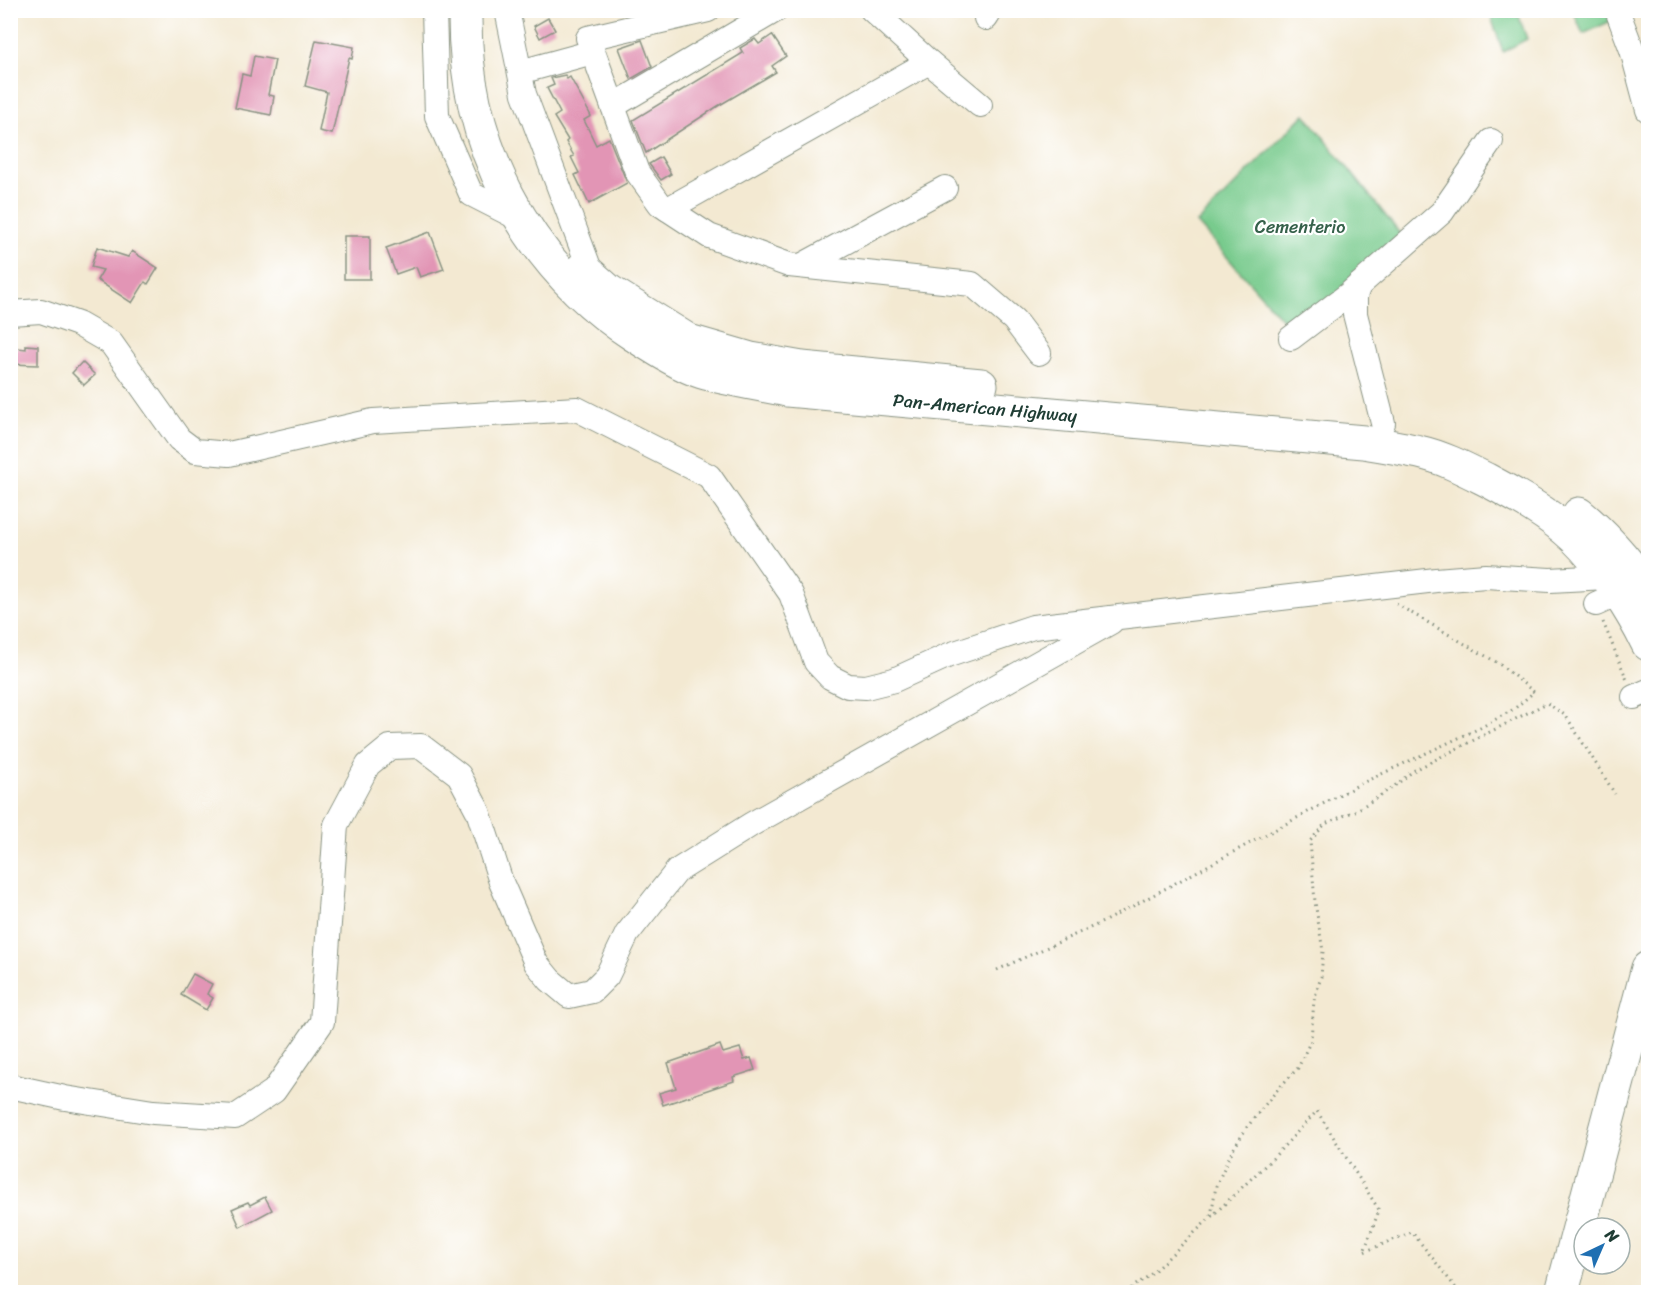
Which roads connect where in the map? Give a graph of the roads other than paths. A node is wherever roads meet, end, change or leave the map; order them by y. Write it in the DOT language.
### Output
graph roads {
  1 [pos="434,10"];
  2 [pos="465,10"];
  3 [pos="487,10"];
  4 [pos="507,10"];
  5 [pos="708,10"];
  6 [pos="776,10"];
  7 [pos="872,10"];
  8 [pos="1617,10"];
  9 [pos="593,51"];
  10 [pos="929,62"];
  11 [pos="520,72"];
  12 [pos="980,105"];
  13 [pos="613,106"];
  14 [pos="1648,110"];
  15 [pos="1491,141"];
  16 [pos="945,188"];
  17 [pos="668,209"];
  18 [pos="520,219"];
  19 [pos="801,266"];
  20 [pos="592,275"];
  21 [pos="1359,285"];
  22 [pos="10,314"];
  23 [pos="1291,338"];
  24 [pos="1039,353"];
  25 [pos="1383,423"];
  26 [pos="1618,586"];
  27 [pos="1121,616"];
  28 [pos="1648,637"];
  29 [pos="1648,968"];
  30 [pos="1648,1037"];
  31 [pos="10,1086"];
  32 [pos="1599,1216"];
  33 [pos="1583,1276"];
  34 [pos="1562,1293"];
  35 [pos="1579,1293"];
  1 -- 18 [label="street"];
  2 -- 18 [label="highway, Pan-American Highway"];
  3 -- 20 [label="highway, Pan-American Highway"];
  4 -- 11 [label="street"];
  5 -- 9 [label="street"];
  6 -- 13 [label="street"];
  7 -- 10 [label="street"];
  8 -- 14 [label="street"];
  9 -- 11 [label="street"];
  9 -- 13 [label="street"];
  10 -- 12 [label="street"];
  10 -- 17 [label="street"];
  11 -- 20 [label="street"];
  13 -- 17 [label="street"];
  15 -- 21 [label="street"];
  16 -- 19 [label="street"];
  17 -- 19 [label="street"];
  18 -- 26 [label="highway, Pan-American Highway"];
  19 -- 24 [label="street"];
  20 -- 25 [label="highway, Pan-American Highway"];
  21 -- 23 [label="street"];
  21 -- 25 [label="street"];
  22 -- 27 [label="street"];
  25 -- 26 [label="highway, Pan-American Highway"];
  26 -- 27 [label="street"];
  26 -- 28 [label="highway, Pan-American Highway"];
  27 -- 31 [label="street"];
  29 -- 34 [label="highway"];
  30 -- 32 [label="highway"];
  33 -- 35 [label="highway"];
}
